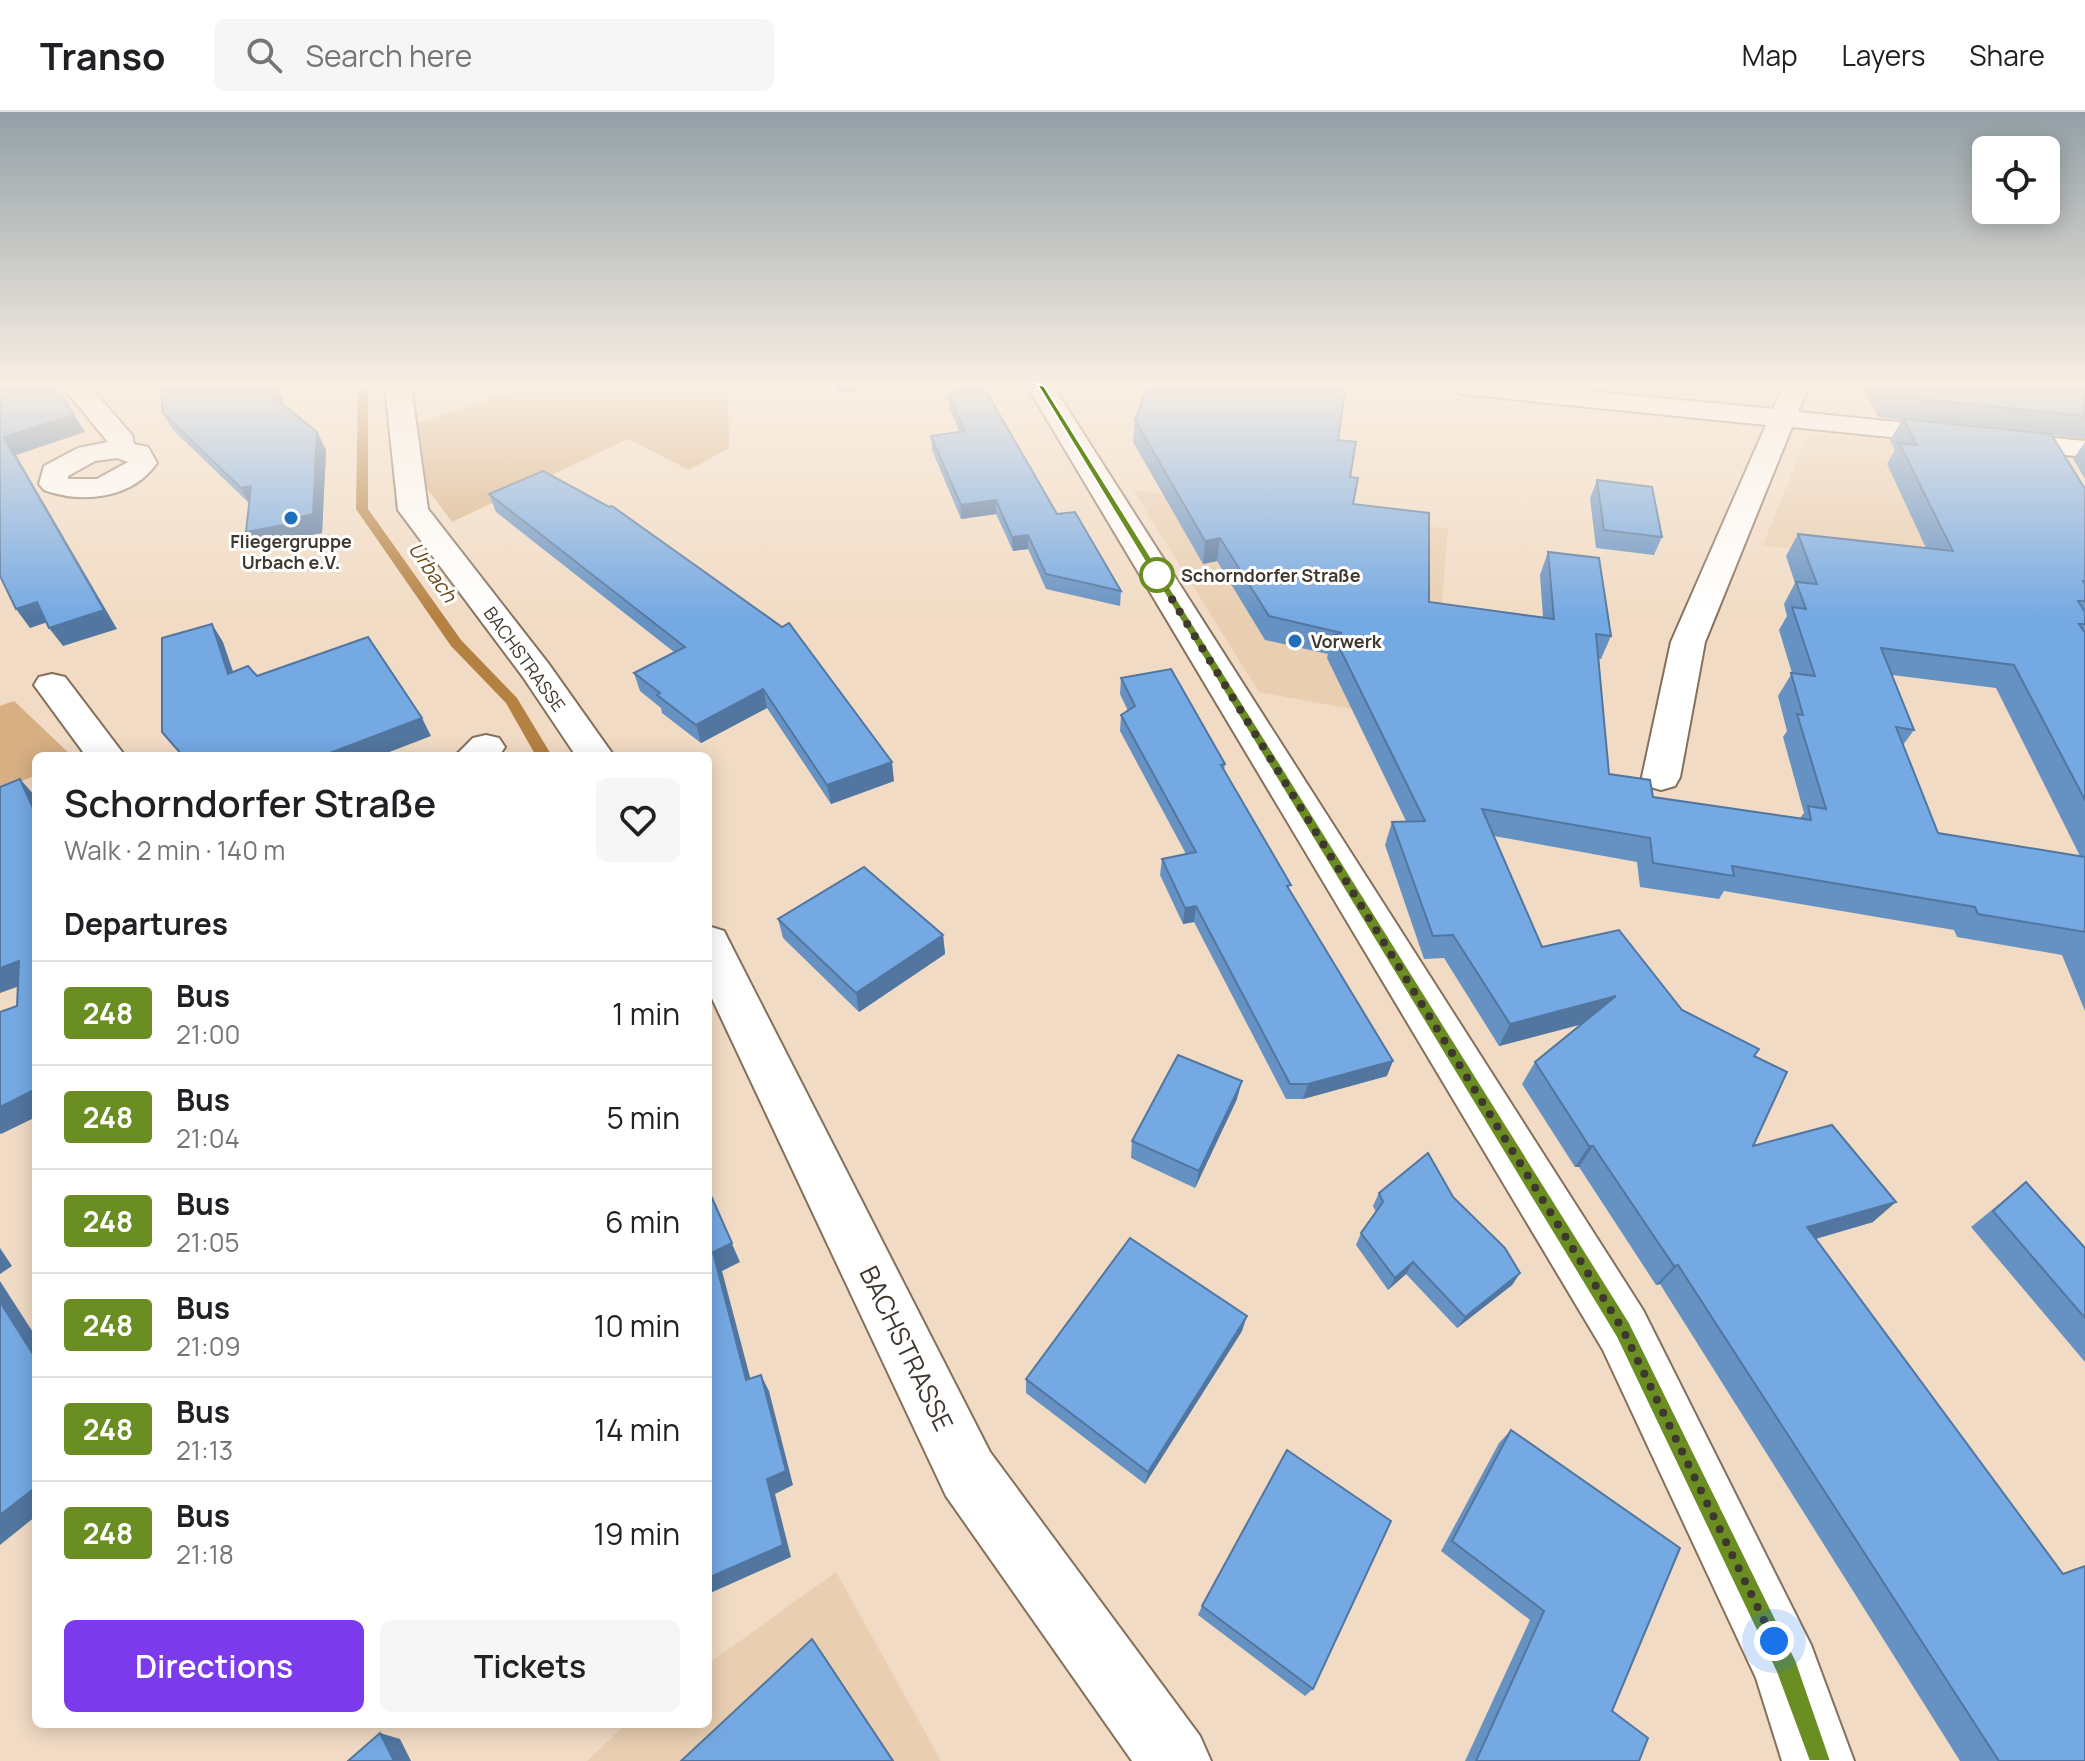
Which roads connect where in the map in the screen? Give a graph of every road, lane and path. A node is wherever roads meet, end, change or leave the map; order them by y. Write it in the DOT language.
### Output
graph roads {
  1 [pos="407,463"];
  2 [pos="1088,463"];
  3 [pos="1765,463"];
  4 [pos="2058,463"];
  5 [pos="2062,470"];
  6 [pos="52,685"];
  7 [pos="103,752"];
  8 [pos="592,752"];
  9 [pos="1661,777"];
  10 [pos="712,951"];
  11 [pos="1158,1750"];
  12 [pos="1818,1761"];
  1 -- 8 [label="street, BACHSTRASSE"];
  2 -- 12 [label="street"];
  3 -- 9 [label="street"];
  4 -- 5 [label="street"];
  6 -- 7 [label="street"];
  10 -- 11 [label="street, BACHSTRASSE"];
}
